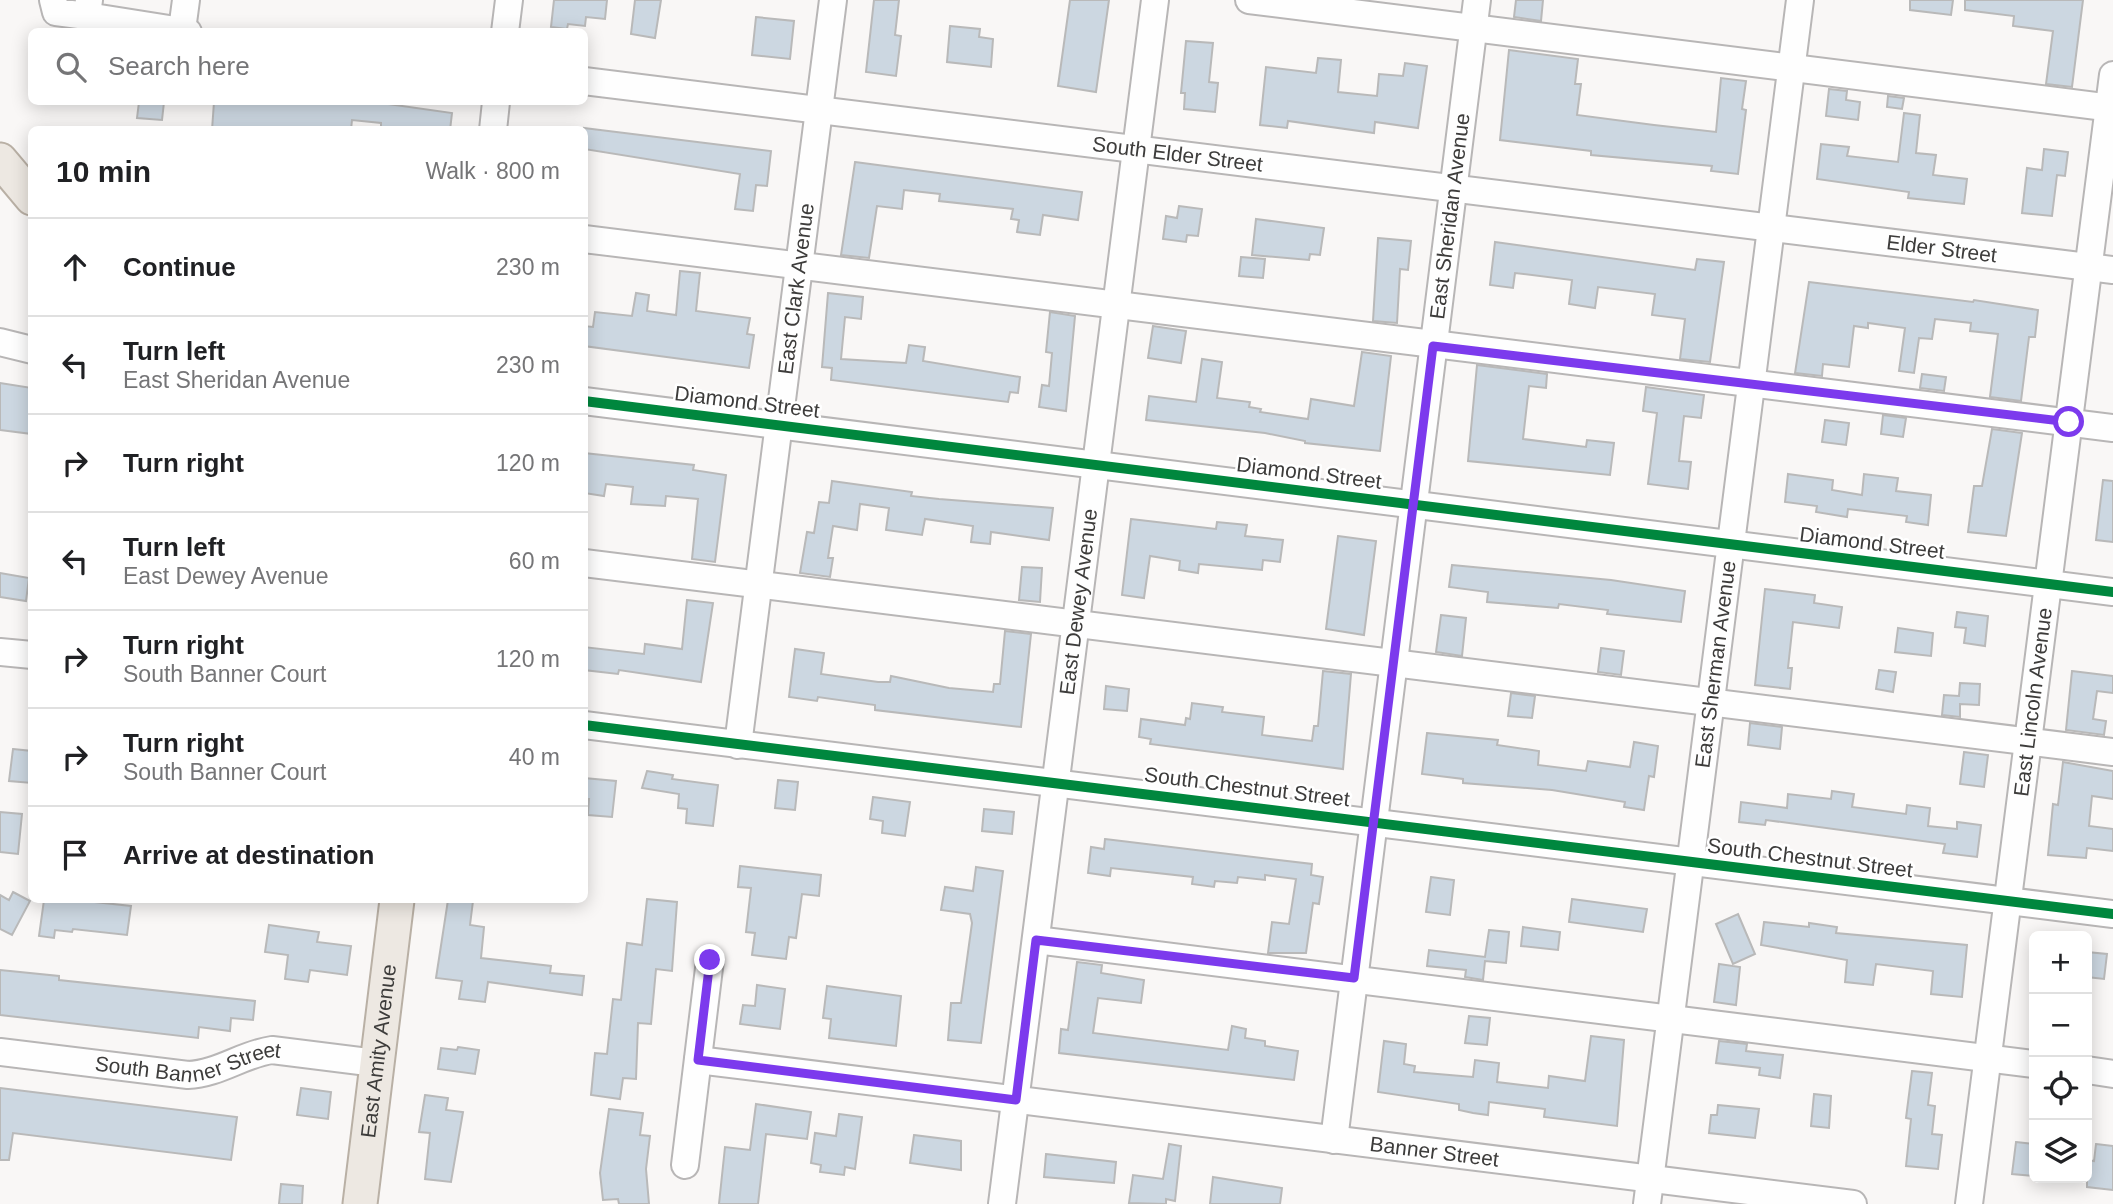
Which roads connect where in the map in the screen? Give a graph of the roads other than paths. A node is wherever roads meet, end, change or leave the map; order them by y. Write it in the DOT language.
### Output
graph roads {
  1 [pos="53,0"];
  2 [pos="186,0"];
  3 [pos="509,0"];
  4 [pos="833,0"];
  5 [pos="1155,0"];
  6 [pos="1249,0"];
  7 [pos="1477,0"];
  8 [pos="1800,0"];
  9 [pos="88,8"];
  10 [pos="172,28"];
  11 [pos="185,28"];
  12 [pos="506,28"];
  13 [pos="1473,28"];
  14 [pos="1791,67"];
  15 [pos="2113,75"];
  16 [pos="588,81"];
  17 [pos="496,105"];
  18 [pos="2111,108"];
  19 [pos="819,110"];
  20 [pos="493,126"];
  21 [pos="1136,149"];
  22 [pos="0,160"];
  23 [pos="1453,187"];
  24 [pos="28,193"];
  25 [pos="1771,228"];
  26 [pos="588,239"];
  27 [pos="799,265"];
  28 [pos="2101,268"];
  29 [pos="1116,306"];
  30 [pos="0,342"];
  31 [pos="1433,346"];
  32 [pos="28,349"];
  33 [pos="1751,382"];
  34 [pos="588,401"];
  35 [pos="2069,422"];
  36 [pos="780,425"];
  37 [pos="2113,428"];
  38 [pos="1096,466"];
  39 [pos="1413,506"];
  40 [pos="1731,545"];
  41 [pos="588,563"];
  42 [pos="759,584"];
  43 [pos="2048,584"];
  44 [pos="2113,592"];
  45 [pos="1076,622"];
  46 [pos="0,652"];
  47 [pos="28,656"];
  48 [pos="1394,661"];
  49 [pos="1711,703"];
  50 [pos="588,725"];
  51 [pos="2028,742"];
  52 [pos="738,744"];
  53 [pos="2113,752"];
  54 [pos="1056,783"];
  55 [pos="1374,822"];
  56 [pos="1690,862"];
  57 [pos="2007,901"];
  58 [pos="397,903"];
  59 [pos="2113,914"];
  60 [pos="1036,940"];
  61 [pos="710,960"];
  62 [pos="1354,978"];
  63 [pos="1670,1021"];
  64 [pos="0,1052"];
  65 [pos="1987,1058"];
  66 [pos="698,1060"];
  67 [pos="376,1063"];
  68 [pos="2029,1063"];
  69 [pos="2092,1071"];
  70 [pos="2113,1074"];
  71 [pos="1016,1100"];
  72 [pos="1334,1140"];
  73 [pos="685,1165"];
  74 [pos="1648,1192"];
  75 [pos="360,1204"];
  76 [pos="1002,1204"];
  77 [pos="1853,1204"];
  78 [pos="1969,1204"];
  1 -- 9 [label="street"];
  2 -- 11 [label="street"];
  3 -- 12 [label="street"];
  4 -- 19 [label="street, East Clark Avenue"];
  5 -- 21 [label="street, East Dewey Avenue"];
  6 -- 13 [label="street"];
  7 -- 13 [label="street, East Sheridan Avenue"];
  8 -- 14 [label="street, East Sherman Avenue"];
  9 -- 10 [label="street"];
  13 -- 14 [label="street"];
  13 -- 23 [label="street, East Sheridan Avenue"];
  14 -- 18 [label="street"];
  14 -- 25 [label="street, East Sherman Avenue"];
  15 -- 18 [label="street, East Lincoln Avenue"];
  16 -- 19 [label="street, South Elder Street"];
  17 -- 20 [label="street"];
  18 -- 28 [label="street, East Lincoln Avenue"];
  19 -- 21 [label="street, South Elder Street"];
  19 -- 27 [label="street, East Clark Avenue"];
  21 -- 23 [label="street, South Elder Street"];
  21 -- 29 [label="street, East Dewey Avenue"];
  22 -- 24 [label="main road"];
  23 -- 25 [label="street, South Elder Street"];
  23 -- 31 [label="street, East Sheridan Avenue"];
  25 -- 28 [label="street, Elder Street"];
  25 -- 33 [label="street, East Sherman Avenue"];
  26 -- 27 [label="street"];
  27 -- 29 [label="street"];
  27 -- 36 [label="street, East Clark Avenue"];
  28 -- 35 [label="street, East Lincoln Avenue"];
  29 -- 31 [label="street"];
  29 -- 38 [label="street, East Dewey Avenue"];
  30 -- 32 [label="street"];
  31 -- 33 [label="street"];
  31 -- 39 [label="street, East Sheridan Avenue"];
  33 -- 35 [label="street"];
  33 -- 40 [label="street, East Sherman Avenue"];
  34 -- 36 [label="street, Diamond Street"];
  35 -- 37 [label="street"];
  35 -- 43 [label="street, East Lincoln Avenue"];
  36 -- 38 [label="street, Diamond Street"];
  36 -- 42 [label="street, East Clark Avenue"];
  38 -- 39 [label="street, Diamond Street"];
  38 -- 45 [label="street, East Dewey Avenue"];
  39 -- 40 [label="street, Diamond Street"];
  39 -- 48 [label="street, East Sheridan Avenue"];
  40 -- 43 [label="street, Diamond Street"];
  40 -- 49 [label="street, East Sherman Avenue"];
  41 -- 42 [label="street"];
  42 -- 45 [label="street"];
  42 -- 52 [label="street, East Clark Avenue"];
  43 -- 44 [label="street, Diamond Street"];
  43 -- 51 [label="street, East Lincoln Avenue"];
  45 -- 48 [label="street"];
  45 -- 54 [label="street, East Dewey Avenue"];
  46 -- 47 [label="street"];
  48 -- 49 [label="street"];
  48 -- 55 [label="street, East Sheridan Avenue"];
  49 -- 51 [label="street"];
  49 -- 56 [label="street, East Sherman Avenue"];
  50 -- 52 [label="street, South Chestnut Street"];
  51 -- 53 [label="street"];
  51 -- 57 [label="street, East Lincoln Avenue"];
  52 -- 54 [label="street, South Chestnut Street"];
  54 -- 55 [label="street, South Chestnut Street"];
  54 -- 60 [label="street, East Dewey Avenue"];
  55 -- 56 [label="street, South Chestnut Street"];
  55 -- 62 [label="street, East Sheridan Avenue"];
  56 -- 57 [label="street, South Chestnut Street"];
  56 -- 63 [label="street, East Sherman Avenue"];
  57 -- 59 [label="street, South Chestnut Street"];
  57 -- 65 [label="street, East Lincoln Avenue"];
  58 -- 67 [label="main road, East Amity Avenue"];
  60 -- 62 [label="street"];
  60 -- 71 [label="street, East Dewey Avenue"];
  61 -- 66 [label="street"];
  62 -- 63 [label="street"];
  62 -- 72 [label="street, East Sheridan Avenue"];
  63 -- 65 [label="street"];
  63 -- 74 [label="street, East Sherman Avenue"];
  64 -- 67 [label="street, South Banner Street"];
  65 -- 68 [label="street"];
  65 -- 78 [label="street, East Lincoln Avenue"];
  66 -- 71 [label="street, Banner Street"];
  66 -- 73 [label="street"];
  67 -- 75 [label="main road, East Amity Avenue"];
  69 -- 70 [label="street"];
  71 -- 72 [label="street, Banner Street"];
  71 -- 76 [label="street, East Dewey Avenue"];
  72 -- 74 [label="street, Banner Street"];
  74 -- 77 [label="street, Banner Street"];
}
